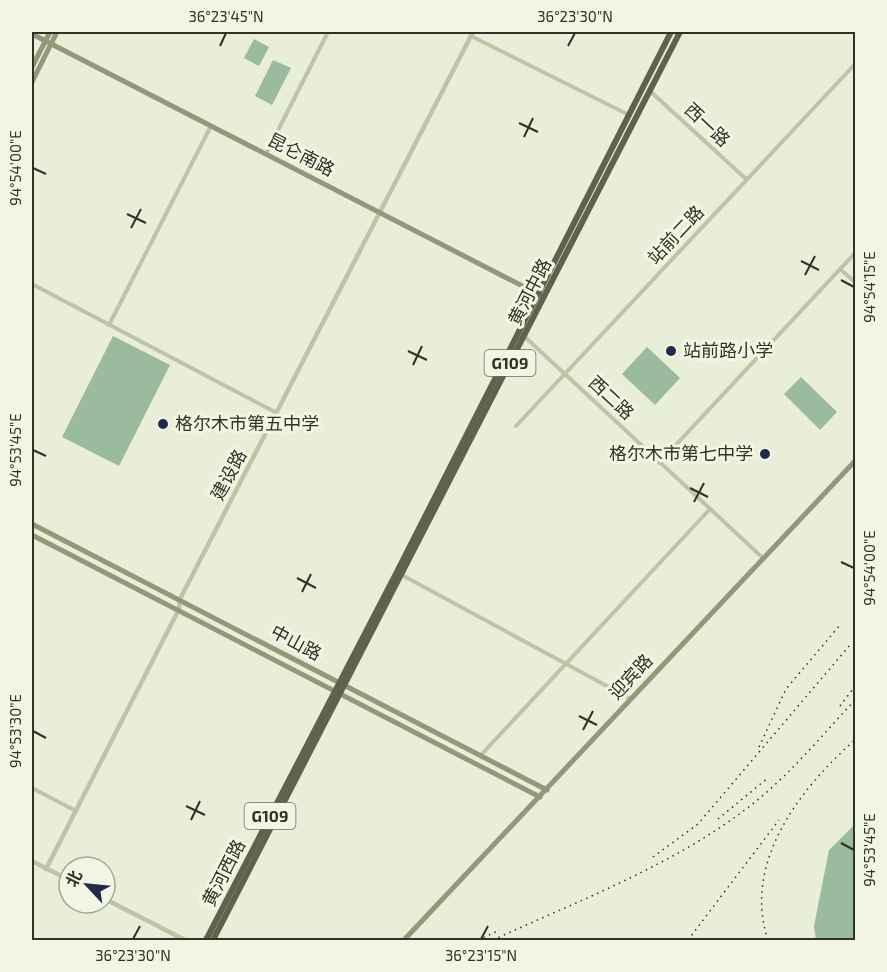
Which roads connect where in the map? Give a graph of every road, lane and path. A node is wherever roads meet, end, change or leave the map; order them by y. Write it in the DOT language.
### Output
graph roads {
  1 [pos="50,32"];
  2 [pos="57,32"];
  3 [pos="328,32"];
  4 [pos="671,32"];
  5 [pos="680,32"];
  6 [pos="32,34"];
  7 [pos="472,34"];
  8 [pos="48,42"];
  9 [pos="855,63"];
  10 [pos="32,67"];
  11 [pos="32,82"];
  12 [pos="649,91"];
  13 [pos="629,115"];
  14 [pos="212,126"];
  15 [pos="266,154"];
  16 [pos="746,179"];
  17 [pos="379,211"];
  18 [pos="855,252"];
  19 [pos="840,268"];
  20 [pos="855,283"];
  21 [pos="32,284"];
  22 [pos="541,296"];
  23 [pos="109,325"];
  24 [pos="521,335"];
  25 [pos="565,374"];
  26 [pos="277,414"];
  27 [pos="516,426"];
  28 [pos="855,460"];
  29 [pos="659,462"];
  30 [pos="709,510"];
  31 [pos="32,524"];
  32 [pos="32,535"];
  33 [pos="763,558"];
  34 [pos="399,574"];
  35 [pos="180,599"];
  36 [pos="178,609"];
  37 [pos="565,662"];
  38 [pos="343,683"];
  39 [pos="338,692"];
  40 [pos="631,699"];
  41 [pos="481,755"];
  42 [pos="32,788"];
  43 [pos="547,790"];
  44 [pos="540,797"];
  45 [pos="76,811"];
  46 [pos="32,861"];
  47 [pos="46,869"];
  48 [pos="57,874"];
  49 [pos="117,905"];
  50 [pos="185,940"];
  51 [pos="206,940"];
  52 [pos="213,940"];
  53 [pos="404,940"];
  1 -- 8 [label="main road"];
  2 -- 8 [label="main road"];
  3 -- 15 [label="street"];
  4 -- 13 [label="highway, 黄河中路 / G109"];
  5 -- 12 [label="highway, 黄河中路 / G109"];
  6 -- 8 [label="main road, 昆仑南路"];
  7 -- 13 [label="street"];
  7 -- 17 [label="street, 建设路"];
  8 -- 10 [label="main road"];
  8 -- 11 [label="main road"];
  8 -- 14 [label="main road, 昆仑南路"];
  9 -- 16 [label="street, 站前二路"];
  12 -- 16 [label="street, 西一路"];
  12 -- 22 [label="highway, 黄河中路 / G109"];
  13 -- 22 [label="highway, 黄河中路 / G109"];
  14 -- 15 [label="main road, 昆仑南路"];
  14 -- 23 [label="street"];
  15 -- 17 [label="main road, 昆仑南路"];
  16 -- 25 [label="street, 站前二路"];
  17 -- 22 [label="main road, 昆仑南路"];
  17 -- 26 [label="street, 建设路"];
  18 -- 19 [label="street"];
  19 -- 20 [label="street"];
  19 -- 29 [label="street"];
  21 -- 23 [label="street"];
  22 -- 24 [label="highway, 黄河中路 / G109"];
  23 -- 26 [label="street"];
  24 -- 25 [label="street, 西二路"];
  24 -- 34 [label="highway, 黄河中路 / G109"];
  25 -- 27 [label="street, 站前二路"];
  25 -- 29 [label="street, 西二路"];
  26 -- 35 [label="street, 建设路"];
  28 -- 33 [label="main road, 迎宾路"];
  29 -- 30 [label="street, 西二路"];
  30 -- 33 [label="street, 西二路"];
  30 -- 37 [label="street"];
  31 -- 35 [label="main road, 中山路"];
  32 -- 36 [label="main road, 中山路"];
  33 -- 40 [label="main road, 迎宾路"];
  34 -- 37 [label="street"];
  34 -- 38 [label="highway, 黄河中路 / G109"];
  35 -- 36 [label="street, 建设路"];
  35 -- 38 [label="main road, 中山路"];
  36 -- 39 [label="main road, 中山路"];
  36 -- 45 [label="street, 建设路"];
  37 -- 40 [label="street"];
  37 -- 41 [label="street"];
  38 -- 39 [label="highway, 黄河中路 / G109"];
  38 -- 41 [label="main road, 中山路"];
  39 -- 44 [label="main road, 中山路"];
  39 -- 51 [label="highway, 黄河西路 / G109"];
  39 -- 52 [label="highway, 黄河西路 / G109"];
  40 -- 43 [label="main road, 迎宾路"];
  41 -- 43 [label="main road, 中山路"];
  42 -- 45 [label="street"];
  43 -- 44 [label="main road, 迎宾路"];
  44 -- 53 [label="main road, 迎宾路"];
  45 -- 47 [label="street, 建设路"];
  46 -- 47 [label="street"];
  47 -- 48 [label="street"];
  49 -- 50 [label="street"];
}
